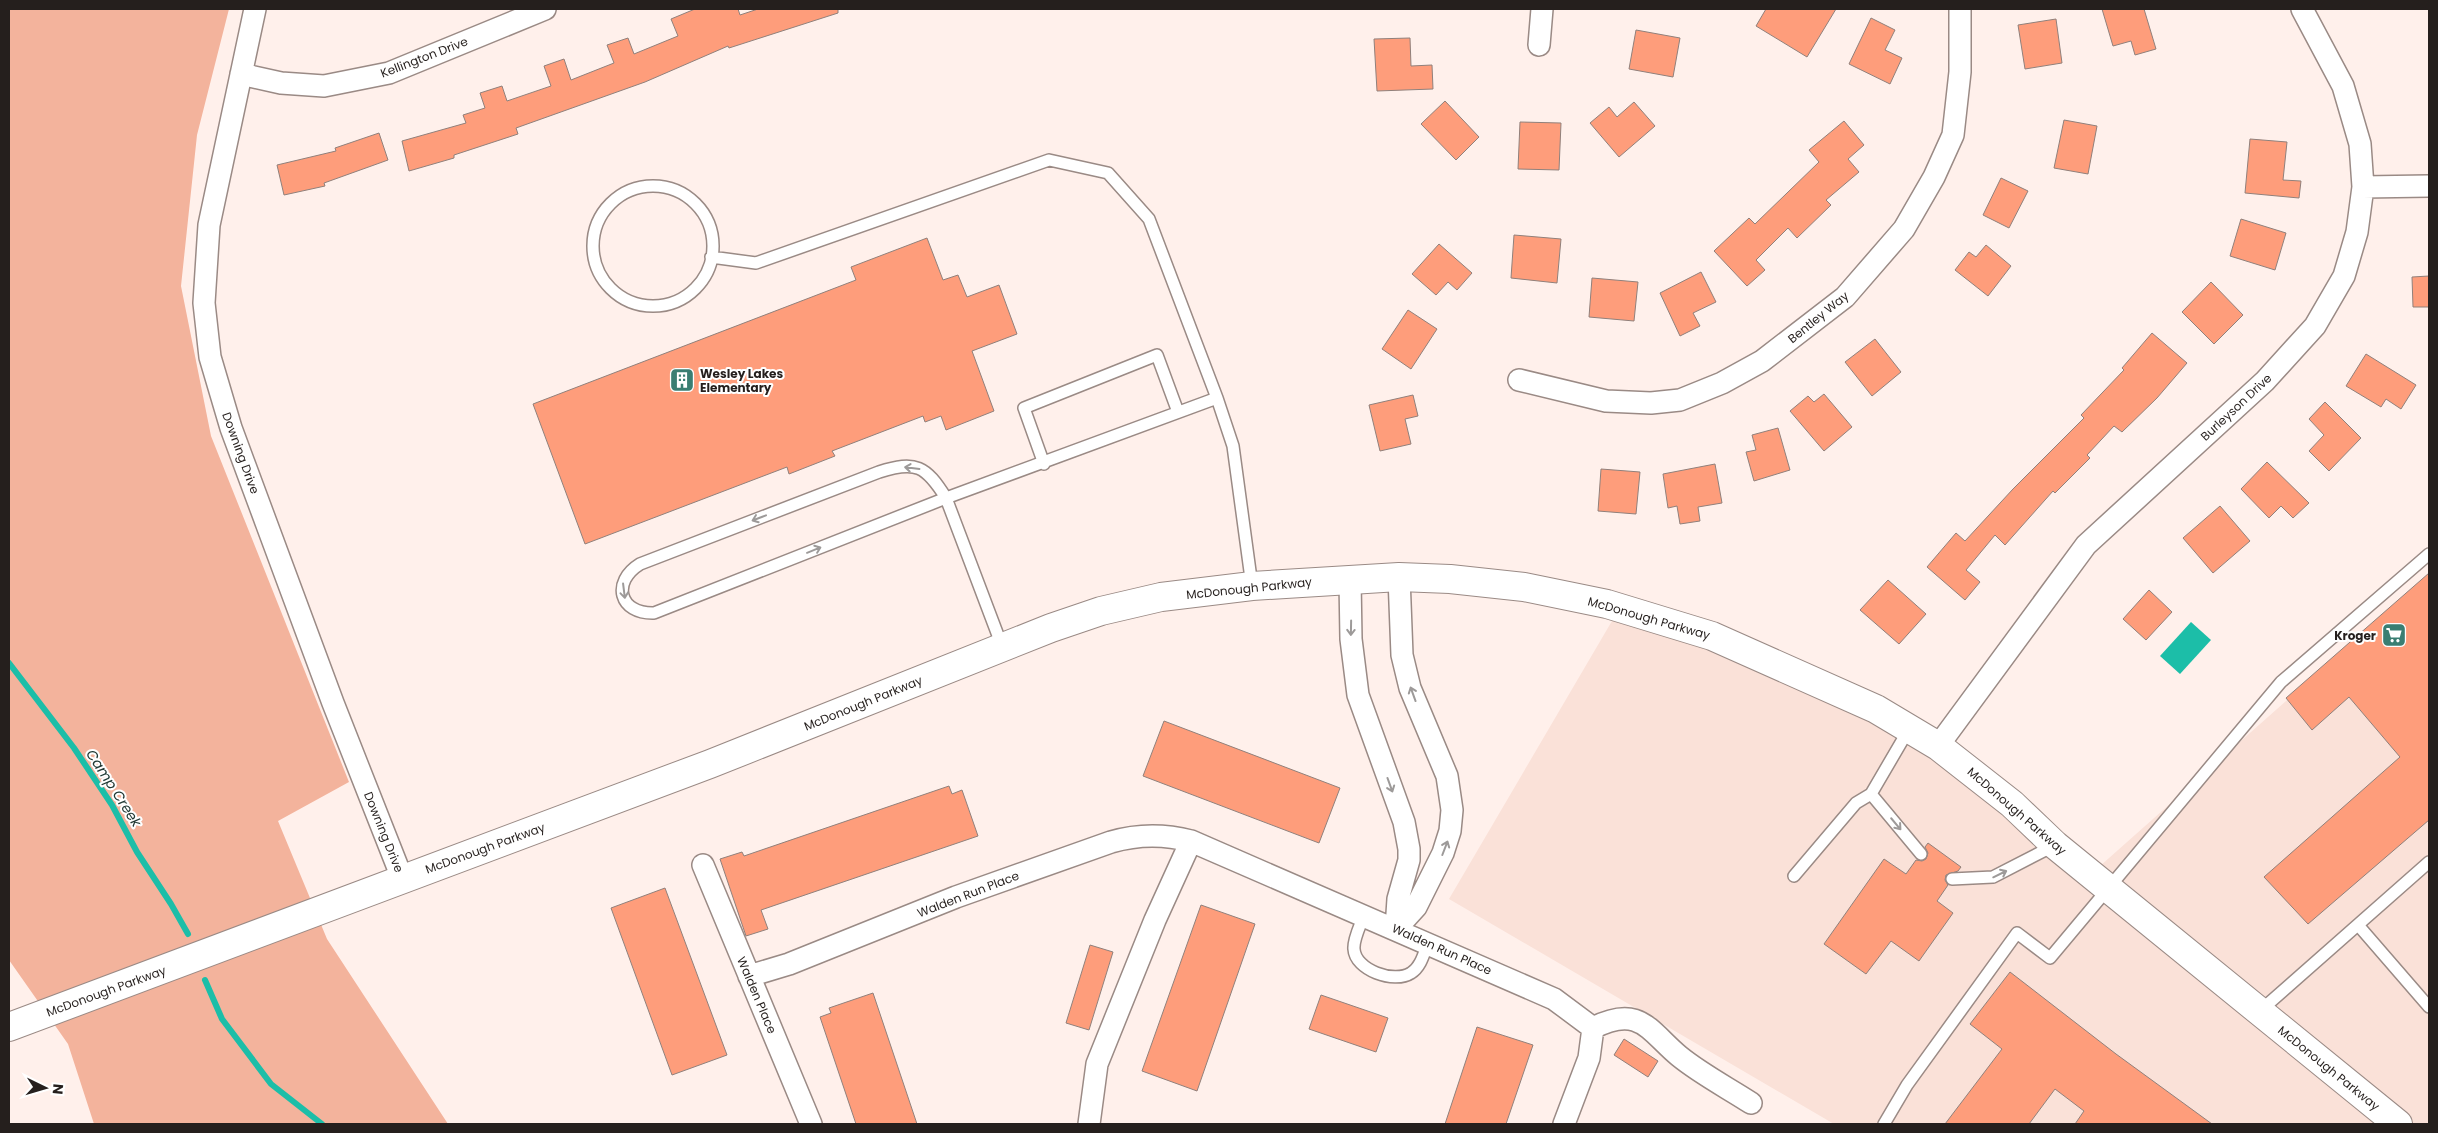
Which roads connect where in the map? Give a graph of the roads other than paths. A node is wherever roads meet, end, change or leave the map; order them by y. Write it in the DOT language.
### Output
graph roads {
  1 [pos="255,9"];
  2 [pos="545,9"];
  3 [pos="1542,9"];
  4 [pos="1960,9"];
  5 [pos="2302,9"];
  6 [pos="1539,45"];
  7 [pos="241,74"];
  8 [pos="2429,186"];
  9 [pos="2363,188"];
  10 [pos="711,257"];
  11 [pos="1519,380"];
  12 [pos="1217,398"];
  13 [pos="1178,412"];
  14 [pos="1044,464"];
  15 [pos="946,498"];
  16 [pos="2429,554"];
  17 [pos="1399,577"];
  18 [pos="1350,580"];
  19 [pos="1252,586"];
  20 [pos="1002,646"];
  21 [pos="1909,728"];
  22 [pos="1938,746"];
  23 [pos="1871,794"];
  24 [pos="1191,841"];
  25 [pos="2055,845"];
  26 [pos="1920,854"];
  27 [pos="2429,862"];
  28 [pos="1408,864"];
  29 [pos="703,865"];
  30 [pos="1434,872"];
  31 [pos="1794,876"];
  32 [pos="402,878"];
  33 [pos="1952,879"];
  34 [pos="2108,888"];
  35 [pos="1364,915"];
  36 [pos="2358,925"];
  37 [pos="1396,929"];
  38 [pos="1428,943"];
  39 [pos="749,976"];
  40 [pos="2429,1007"];
  41 [pos="2260,1011"];
  42 [pos="9,1027"];
  43 [pos="1594,1028"];
  44 [pos="1751,1103"];
  45 [pos="811,1124"];
  46 [pos="1089,1124"];
  47 [pos="1564,1124"];
  48 [pos="1884,1124"];
  49 [pos="2398,1124"];
  1 -- 7 [label="street, Downing Drive"];
  2 -- 7 [label="street, Kellington Drive"];
  3 -- 6 [label="street"];
  4 -- 11 [label="street, Bentley Way"];
  5 -- 9 [label="street, Burleyson Drive"];
  7 -- 32 [label="street, Downing Drive"];
  8 -- 9 [label="street"];
  9 -- 22 [label="street, Burleyson Drive"];
  10 -- 10 [label="lane"];
  10 -- 12 [label="lane"];
  12 -- 13 [label="lane"];
  12 -- 19 [label="lane"];
  13 -- 14 [label="lane"];
  13 -- 14 [label="lane"];
  14 -- 15 [label="lane"];
  15 -- 15 [label="lane, one-way"];
  15 -- 20 [label="lane"];
  16 -- 34 [label="lane"];
  17 -- 18 [label="street, McDonough Parkway"];
  17 -- 21 [label="street, McDonough Parkway"];
  30 -- 17 [label="street, one-way"];
  18 -- 19 [label="street, McDonough Parkway"];
  18 -- 28 [label="street, one-way"];
  19 -- 20 [label="street, McDonough Parkway"];
  20 -- 32 [label="street, McDonough Parkway"];
  21 -- 22 [label="street, McDonough Parkway"];
  21 -- 23 [label="lane"];
  22 -- 25 [label="street, McDonough Parkway"];
  23 -- 26 [label="lane, one-way"];
  23 -- 31 [label="lane"];
  24 -- 35 [label="street, Walden Run Place"];
  24 -- 39 [label="street, Walden Run Place"];
  24 -- 46 [label="street"];
  33 -- 25 [label="lane, one-way"];
  25 -- 34 [label="street, McDonough Parkway"];
  27 -- 36 [label="lane"];
  28 -- 30 [label="street"];
  28 -- 37 [label="street"];
  29 -- 39 [label="street, Walden Place"];
  30 -- 37 [label="street"];
  32 -- 42 [label="street, McDonough Parkway"];
  34 -- 41 [label="street, McDonough Parkway"];
  34 -- 48 [label="lane"];
  35 -- 37 [label="street, Walden Run Place"];
  35 -- 38 [label="lane"];
  36 -- 40 [label="lane"];
  36 -- 41 [label="lane"];
  37 -- 38 [label="street, Walden Run Place"];
  38 -- 43 [label="street, Walden Run Place"];
  39 -- 45 [label="street, Walden Place"];
  41 -- 49 [label="street, McDonough Parkway"];
  43 -- 44 [label="street"];
  43 -- 47 [label="street"];
}
